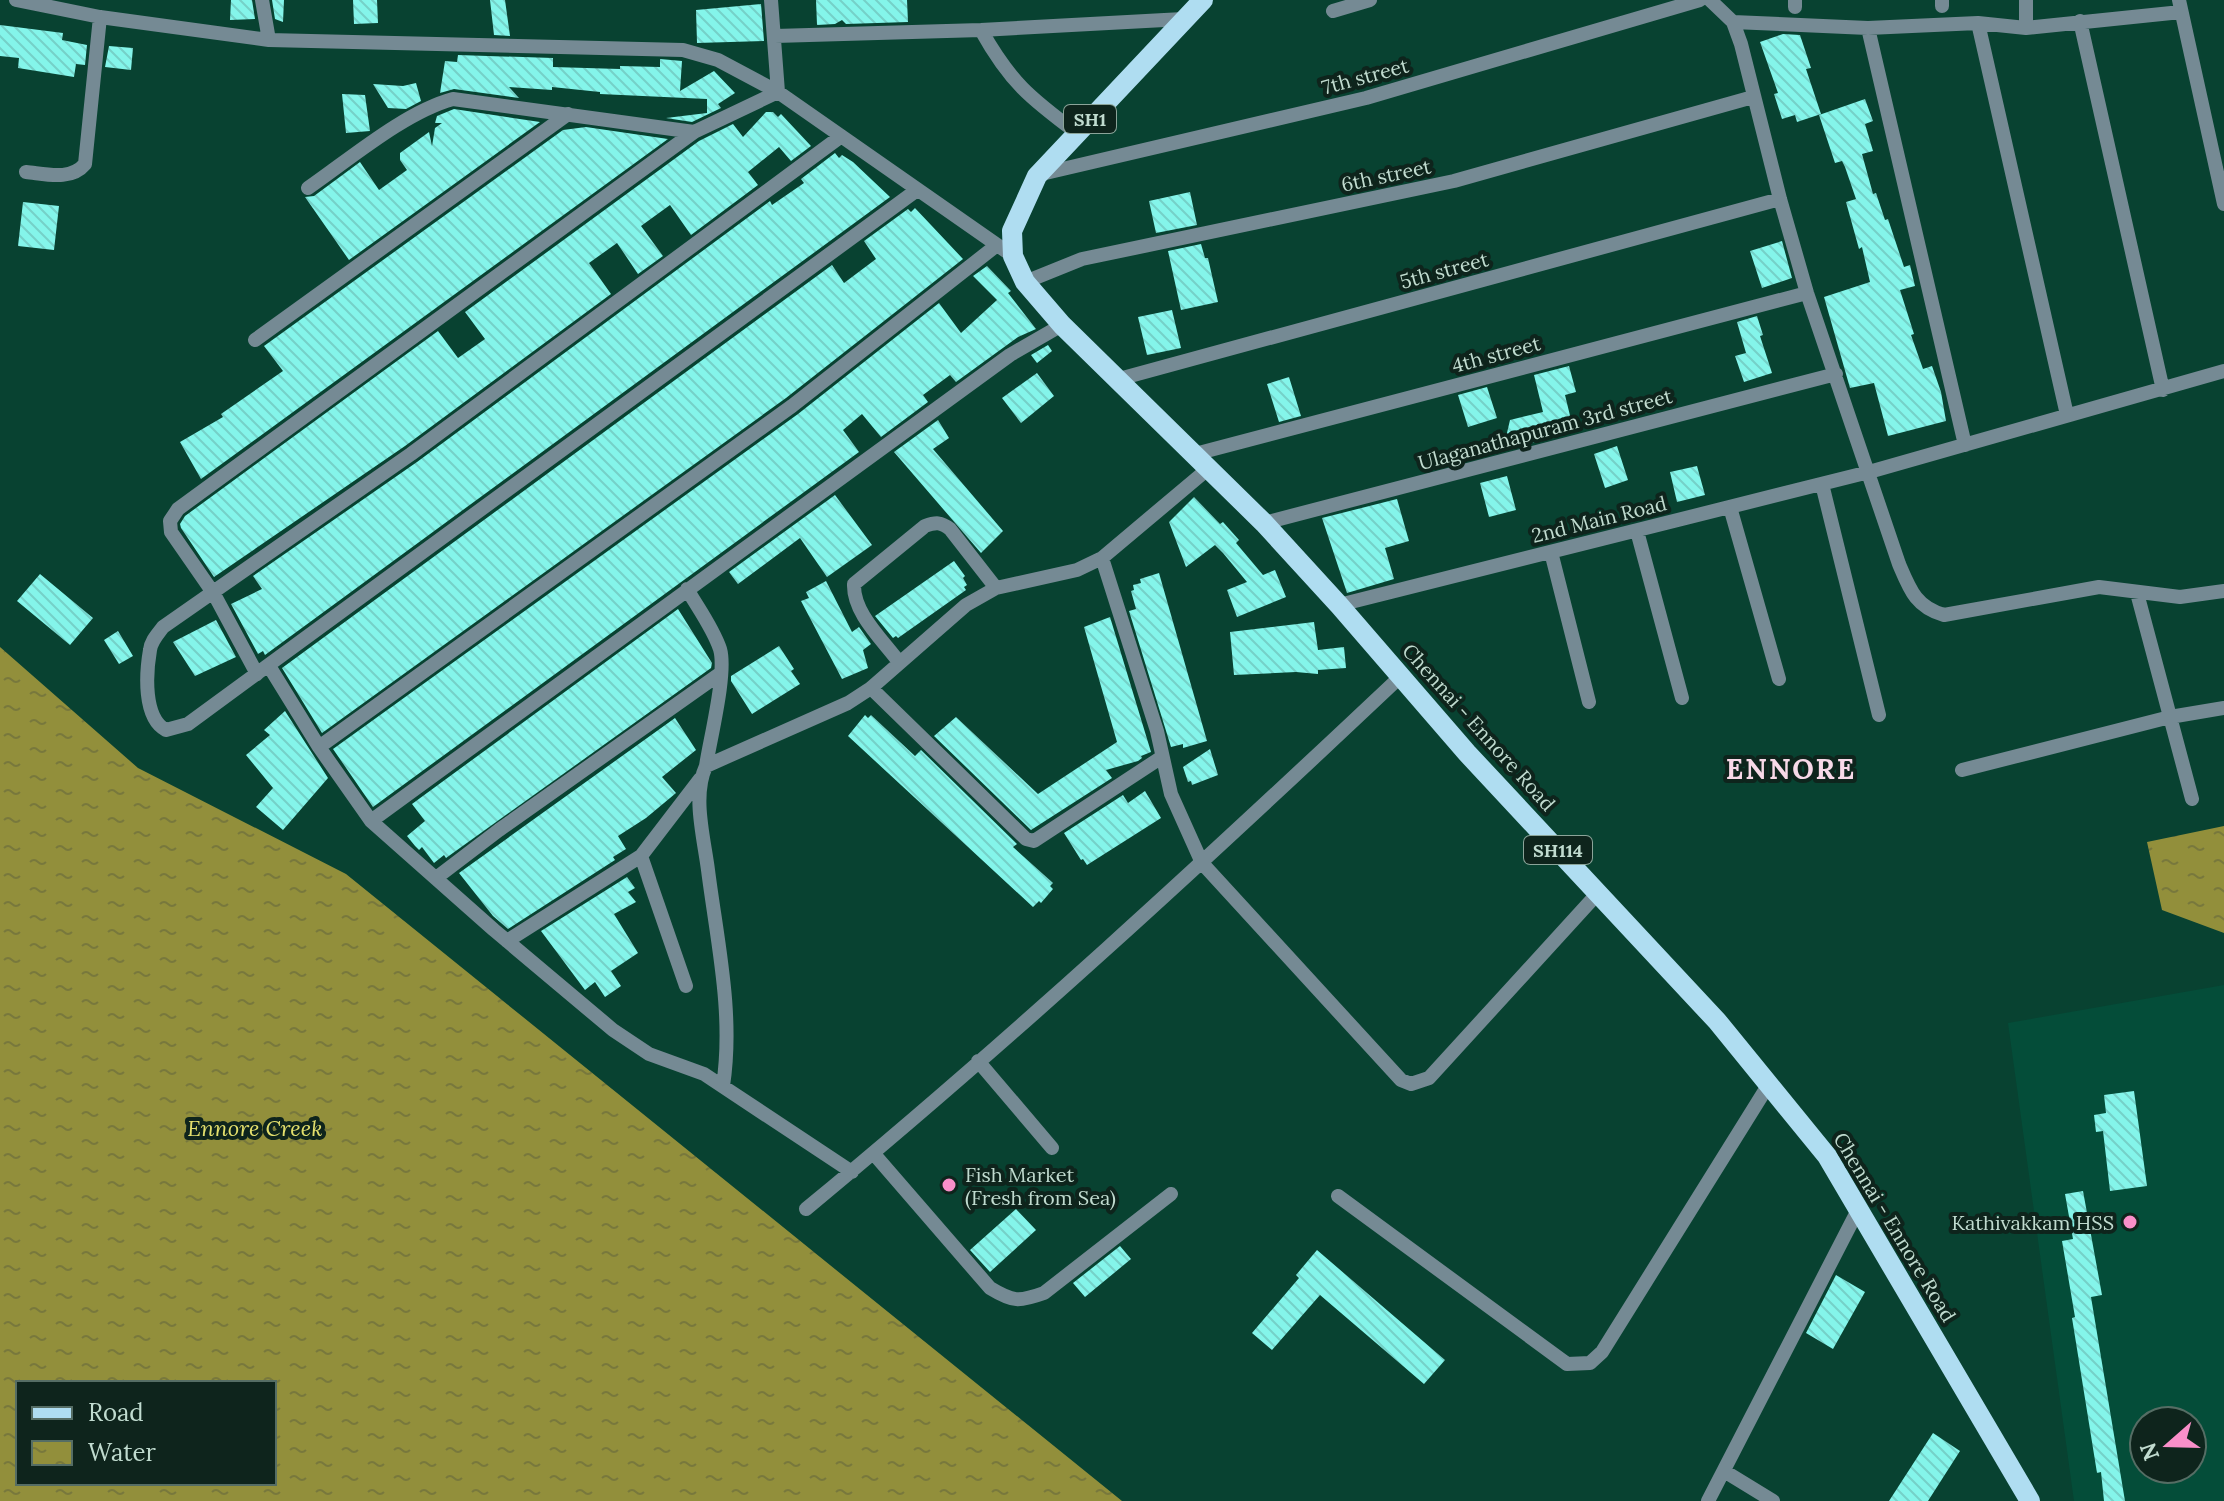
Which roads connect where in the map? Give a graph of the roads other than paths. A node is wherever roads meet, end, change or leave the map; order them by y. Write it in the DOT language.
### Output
graph roads {
  1 [pos="16,0"];
  2 [pos="262,0"];
  3 [pos="771,0"];
  4 [pos="1203,0"];
  5 [pos="1370,0"];
  6 [pos="1700,0"];
  7 [pos="1710,0"];
  8 [pos="2026,0"];
  9 [pos="2180,6"];
  10 [pos="1333,11"];
  11 [pos="100,17"];
  12 [pos="1183,19"];
  13 [pos="2080,21"];
  14 [pos="1733,22"];
  15 [pos="1978,23"];
  16 [pos="1868,28"];
  17 [pos="2026,28"];
  18 [pos="981,30"];
  19 [pos="775,36"];
  20 [pos="269,40"];
  21 [pos="778,92"];
  22 [pos="1753,97"];
  23 [pos="568,114"];
  24 [pos="694,132"];
  25 [pos="1077,133"];
  26 [pos="840,137"];
  27 [pos="26,172"];
  28 [pos="1037,176"];
  29 [pos="308,188"];
  30 [pos="917,190"];
  31 [pos="1780,199"];
  32 [pos="2224,204"];
  33 [pos="1005,251"];
  34 [pos="1025,282"];
  35 [pos="1807,293"];
  36 [pos="1062,325"];
  37 [pos="255,340"];
  38 [pos="2224,371"];
  39 [pos="1836,374"];
  40 [pos="1119,379"];
  41 [pos="2163,390"];
  42 [pos="2067,415"];
  43 [pos="1965,445"];
  44 [pos="1202,461"];
  45 [pos="1869,472"];
  46 [pos="1822,484"];
  47 [pos="1730,507"];
  48 [pos="1264,523"];
  49 [pos="1637,531"];
  50 [pos="1551,552"];
  51 [pos="1102,558"];
  52 [pos="996,588"];
  53 [pos="687,589"];
  54 [pos="2224,591"];
  55 [pos="2137,593"];
  56 [pos="214,594"];
  57 [pos="1339,605"];
  58 [pos="899,662"];
  59 [pos="263,670"];
  60 [pos="721,673"];
  61 [pos="1400,677"];
  62 [pos="1779,679"];
  63 [pos="871,688"];
  64 [pos="1682,698"];
  65 [pos="1589,702"];
  66 [pos="2224,708"];
  67 [pos="1879,715"];
  68 [pos="2170,717"];
  69 [pos="319,747"];
  70 [pos="1162,757"];
  71 [pos="1962,770"];
  72 [pos="703,772"];
  73 [pos="2192,799"];
  74 [pos="371,821"];
  75 [pos="641,856"];
  76 [pos="1202,863"];
  77 [pos="436,878"];
  78 [pos="1598,893"];
  79 [pos="507,941"];
  80 [pos="686,986"];
  81 [pos="978,1061"];
  82 [pos="1769,1084"];
  83 [pos="723,1086"];
  84 [pos="1052,1148"];
  85 [pos="874,1154"];
  86 [pos="852,1172"];
  87 [pos="1171,1194"];
  88 [pos="1338,1196"];
  89 [pos="806,1209"];
  90 [pos="1858,1210"];
  91 [pos="1724,1471"];
  92 [pos="1708,1501"];
  93 [pos="1773,1501"];
  94 [pos="2030,1501"];
  1 -- 11 [label="street"];
  2 -- 20 [label="street"];
  3 -- 19 [label="street"];
  4 -- 12 [label="main road, SH1"];
  5 -- 10 [label="street"];
  6 -- 28 [label="street, 7th street"];
  7 -- 14 [label="street"];
  8 -- 17 [label="street"];
  9 -- 13 [label="street"];
  9 -- 32 [label="street"];
  11 -- 20 [label="street"];
  11 -- 27 [label="street"];
  12 -- 18 [label="street"];
  12 -- 25 [label="main road, SH1"];
  13 -- 17 [label="street"];
  13 -- 41 [label="street"];
  14 -- 16 [label="street"];
  14 -- 22 [label="street"];
  15 -- 16 [label="street"];
  15 -- 17 [label="street"];
  15 -- 42 [label="street"];
  16 -- 43 [label="street"];
  18 -- 19 [label="street"];
  18 -- 25 [label="street"];
  19 -- 21 [label="street"];
  20 -- 21 [label="street"];
  21 -- 24 [label="street"];
  21 -- 26 [label="street"];
  22 -- 31 [label="street"];
  22 -- 34 [label="street, 6th street"];
  23 -- 24 [label="street"];
  23 -- 29 [label="street"];
  23 -- 37 [label="street"];
  24 -- 56 [label="street"];
  25 -- 28 [label="main road, SH1"];
  26 -- 30 [label="street"];
  26 -- 56 [label="street"];
  28 -- 33 [label="main road, SH1"];
  30 -- 33 [label="street"];
  30 -- 59 [label="street"];
  31 -- 35 [label="street"];
  31 -- 40 [label="street, 5th street"];
  33 -- 34 [label="main road, Chennai - Ennore Road / SH114"];
  33 -- 69 [label="street"];
  34 -- 36 [label="main road, Chennai - Ennore Road / SH114"];
  35 -- 39 [label="street"];
  35 -- 44 [label="street, 4th street"];
  36 -- 40 [label="main road, Chennai - Ennore Road / SH114"];
  36 -- 53 [label="street"];
  38 -- 41 [label="street, 2nd Main Road"];
  39 -- 45 [label="street"];
  39 -- 48 [label="street, Ulaganathapuram 3rd street"];
  40 -- 44 [label="main road, Chennai - Ennore Road / SH114"];
  41 -- 42 [label="street, 2nd Main Road"];
  42 -- 43 [label="street, 2nd Main Road"];
  43 -- 45 [label="street, 2nd Main Road"];
  44 -- 48 [label="main road, Chennai - Ennore Road / SH114"];
  44 -- 51 [label="street"];
  45 -- 46 [label="street, 2nd Main Road"];
  45 -- 55 [label="street"];
  46 -- 47 [label="street, 2nd Main Road"];
  46 -- 67 [label="street"];
  47 -- 49 [label="street, 2nd Main Road"];
  47 -- 62 [label="street"];
  48 -- 57 [label="main road, Chennai - Ennore Road / SH114"];
  49 -- 50 [label="street, 2nd Main Road"];
  49 -- 64 [label="street"];
  50 -- 57 [label="street, 2nd Main Road"];
  50 -- 65 [label="street"];
  51 -- 52 [label="street"];
  51 -- 70 [label="street"];
  52 -- 58 [label="street"];
  52 -- 58 [label="street"];
  53 -- 60 [label="street"];
  53 -- 74 [label="street"];
  54 -- 55 [label="street"];
  55 -- 68 [label="street"];
  56 -- 59 [label="street"];
  56 -- 59 [label="street"];
  57 -- 61 [label="main road, Chennai - Ennore Road / SH114"];
  58 -- 63 [label="street"];
  59 -- 69 [label="street"];
  60 -- 72 [label="street"];
  60 -- 77 [label="street"];
  61 -- 76 [label="street"];
  61 -- 78 [label="main road, Chennai - Ennore Road / SH114"];
  63 -- 70 [label="street"];
  63 -- 72 [label="street"];
  66 -- 68 [label="street"];
  68 -- 71 [label="street"];
  68 -- 73 [label="street"];
  69 -- 74 [label="street"];
  70 -- 76 [label="street"];
  72 -- 75 [label="street"];
  72 -- 83 [label="street"];
  74 -- 77 [label="street"];
  75 -- 79 [label="street"];
  75 -- 80 [label="street"];
  76 -- 78 [label="street"];
  76 -- 81 [label="street"];
  77 -- 79 [label="street"];
  78 -- 82 [label="main road, Chennai - Ennore Road / SH114"];
  79 -- 83 [label="street"];
  81 -- 84 [label="street"];
  81 -- 85 [label="street"];
  82 -- 88 [label="street"];
  82 -- 90 [label="main road, Chennai - Ennore Road / SH114"];
  83 -- 86 [label="street"];
  85 -- 86 [label="street"];
  85 -- 87 [label="street"];
  86 -- 89 [label="street"];
  90 -- 91 [label="street"];
  90 -- 94 [label="main road, Chennai - Ennore Road / SH114"];
  91 -- 92 [label="street"];
  91 -- 93 [label="street"];
}
